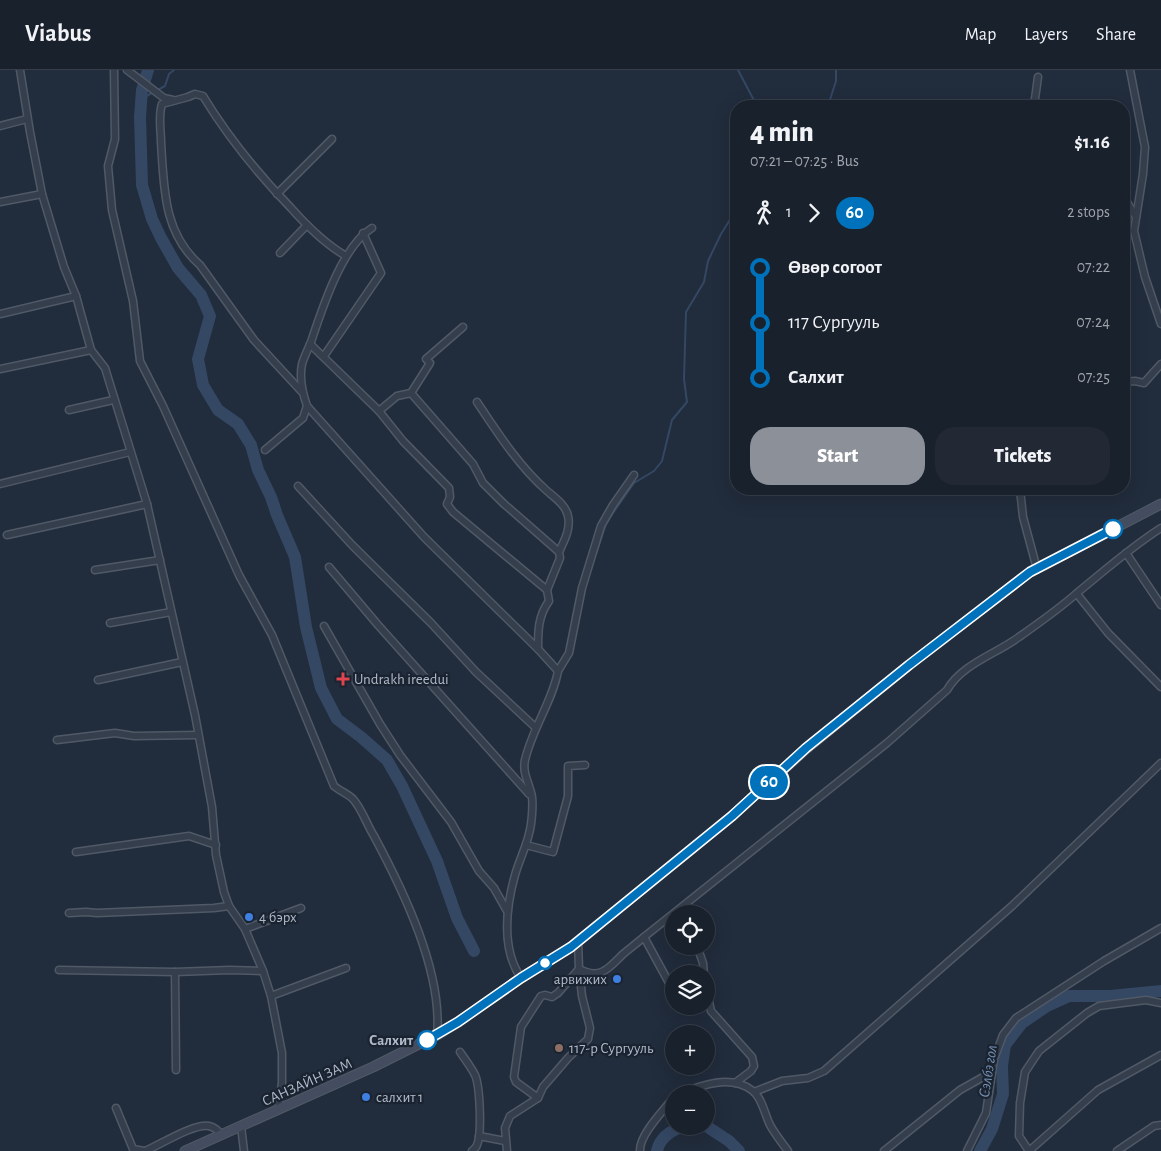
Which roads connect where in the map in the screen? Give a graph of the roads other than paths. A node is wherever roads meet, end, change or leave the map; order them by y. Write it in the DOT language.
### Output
graph roads {
  1 [pos="20,70"];
  2 [pos="114,70"];
  3 [pos="127,70"];
  4 [pos="1130,70"];
  5 [pos="1038,77"];
  6 [pos="1035,100"];
  7 [pos="174,101"];
  8 [pos="27,119"];
  9 [pos="0,126"];
  10 [pos="332,139"];
  11 [pos="42,194"];
  12 [pos="277,194"];
  13 [pos="0,202"];
  14 [pos="1130,207"];
  15 [pos="1136,217"];
  16 [pos="307,225"];
  17 [pos="372,228"];
  18 [pos="363,233"];
  19 [pos="280,253"];
  20 [pos="346,256"];
  21 [pos="76,296"];
  22 [pos="0,314"];
  23 [pos="1161,324"];
  24 [pos="462,327"];
  25 [pos="310,344"];
  26 [pos="90,350"];
  27 [pos="324,356"];
  28 [pos="1161,364"];
  29 [pos="0,369"];
  30 [pos="1130,382"];
  31 [pos="302,392"];
  32 [pos="411,393"];
  33 [pos="113,400"];
  34 [pos="476,402"];
  35 [pos="307,406"];
  36 [pos="69,410"];
  37 [pos="379,411"];
  38 [pos="266,450"];
  39 [pos="130,452"];
  40 [pos="634,475"];
  41 [pos="0,484"];
  42 [pos="298,486"];
  43 [pos="1021,495"];
  44 [pos="147,504"];
  45 [pos="1161,504"];
  46 [pos="1161,528"];
  47 [pos="7,535"];
  48 [pos="558,552"];
  49 [pos="1126,553"];
  50 [pos="160,560"];
  51 [pos="328,567"];
  52 [pos="1037,569"];
  53 [pos="95,570"];
  54 [pos="547,590"];
  55 [pos="1077,594"];
  56 [pos="1161,605"];
  57 [pos="171,612"];
  58 [pos="110,623"];
  59 [pos="324,626"];
  60 [pos="538,649"];
  61 [pos="182,662"];
  62 [pos="558,671"];
  63 [pos="98,680"];
  64 [pos="1161,687"];
  65 [pos="535,727"];
  66 [pos="198,734"];
  67 [pos="57,740"];
  68 [pos="1161,763"];
  69 [pos="585,765"];
  70 [pos="532,797"];
  71 [pos="216,845"];
  72 [pos="526,846"];
  73 [pos="76,852"];
  74 [pos="688,905"];
  75 [pos="230,906"];
  76 [pos="301,908"];
  77 [pos="507,911"];
  78 [pos="69,913"];
  79 [pos="665,923"];
  80 [pos="1161,928"];
  81 [pos="244,929"];
  82 [pos="644,938"];
  83 [pos="578,941"];
  84 [pos="346,968"];
  85 [pos="578,969"];
  86 [pos="59,970"];
  87 [pos="263,971"];
  88 [pos="175,972"];
  89 [pos="665,976"];
  90 [pos="521,978"];
  91 [pos="271,996"];
  92 [pos="1161,1002"];
  93 [pos="714,1015"];
  94 [pos="437,1035"];
  95 [pos="460,1052"];
  96 [pos="1161,1055"];
  97 [pos="176,1070"];
  98 [pos="992,1072"];
  99 [pos="735,1083"];
  100 [pos="703,1085"];
  101 [pos="754,1092"];
  102 [pos="538,1098"];
  103 [pos="116,1108"];
  104 [pos="665,1108"];
  105 [pos="278,1110"];
  106 [pos="1161,1125"];
  107 [pos="241,1126"];
  108 [pos="221,1135"];
  109 [pos="479,1136"];
  110 [pos="505,1141"];
  111 [pos="474,1150"];
  112 [pos="145,1151"];
  113 [pos="185,1151"];
  114 [pos="244,1151"];
  115 [pos="507,1151"];
  116 [pos="640,1151"];
  117 [pos="788,1151"];
  118 [pos="884,1151"];
  119 [pos="967,1151"];
  120 [pos="1029,1151"];
  121 [pos="1116,1151"];
  1 -- 8 [label="street"];
  2 -- 94 [label="street"];
  3 -- 7 [label="street"];
  4 -- 15 [label="street"];
  5 -- 6 [label="street"];
  7 -- 12 [label="street"];
  7 -- 31 [label="street"];
  8 -- 9 [label="street"];
  8 -- 11 [label="street"];
  10 -- 12 [label="street"];
  11 -- 13 [label="street"];
  11 -- 21 [label="street"];
  12 -- 16 [label="street"];
  14 -- 15 [label="street"];
  15 -- 23 [label="street"];
  16 -- 19 [label="street"];
  16 -- 20 [label="street"];
  17 -- 18 [label="street"];
  18 -- 20 [label="street"];
  18 -- 27 [label="street"];
  20 -- 25 [label="street"];
  21 -- 22 [label="street"];
  21 -- 26 [label="street"];
  24 -- 32 [label="street"];
  25 -- 27 [label="street"];
  25 -- 31 [label="street"];
  26 -- 29 [label="street"];
  26 -- 33 [label="street"];
  27 -- 37 [label="street"];
  28 -- 30 [label="street"];
  31 -- 35 [label="street"];
  32 -- 37 [label="street"];
  32 -- 48 [label="street"];
  33 -- 36 [label="street"];
  33 -- 39 [label="street"];
  34 -- 48 [label="street"];
  35 -- 38 [label="street"];
  35 -- 60 [label="street"];
  37 -- 54 [label="street"];
  39 -- 41 [label="street"];
  39 -- 44 [label="street"];
  40 -- 62 [label="street"];
  42 -- 65 [label="street"];
  43 -- 52 [label="street"];
  44 -- 47 [label="street"];
  44 -- 50 [label="street"];
  45 -- 52 [label="main road, САНЗАЙН ЗАМ"];
  46 -- 49 [label="street"];
  48 -- 54 [label="street"];
  49 -- 55 [label="street"];
  49 -- 56 [label="street"];
  50 -- 53 [label="street"];
  50 -- 57 [label="street"];
  51 -- 70 [label="street"];
  52 -- 83 [label="main road, САНЗАЙН ЗАМ"];
  54 -- 60 [label="street"];
  55 -- 64 [label="street"];
  55 -- 74 [label="street"];
  57 -- 58 [label="street"];
  57 -- 61 [label="street"];
  59 -- 77 [label="street"];
  60 -- 62 [label="street"];
  61 -- 63 [label="street"];
  61 -- 66 [label="street"];
  62 -- 65 [label="street"];
  65 -- 70 [label="street"];
  66 -- 67 [label="street"];
  66 -- 71 [label="street"];
  68 -- 101 [label="street"];
  69 -- 72 [label="street"];
  70 -- 72 [label="street"];
  71 -- 73 [label="street"];
  71 -- 75 [label="street"];
  72 -- 77 [label="street"];
  75 -- 78 [label="street"];
  75 -- 81 [label="street"];
  76 -- 81 [label="street"];
  77 -- 90 [label="street"];
  79 -- 82 [label="street"];
  80 -- 98 [label="street"];
  81 -- 87 [label="street"];
  82 -- 85 [label="street"];
  82 -- 89 [label="street"];
  83 -- 85 [label="street"];
  83 -- 90 [label="main road, САНЗАЙН ЗАМ"];
  84 -- 91 [label="street"];
  85 -- 102 [label="street"];
  85 -- 102 [label="street"];
  86 -- 88 [label="street"];
  87 -- 88 [label="street"];
  87 -- 91 [label="street"];
  88 -- 97 [label="street"];
  90 -- 94 [label="main road, САНЗАЙН ЗАМ"];
  91 -- 105 [label="street"];
  92 -- 120 [label="street"];
  93 -- 99 [label="street"];
  94 -- 105 [label="main road, САНЗАЙН ЗАМ"];
  95 -- 109 [label="street"];
  96 -- 120 [label="street"];
  98 -- 118 [label="street"];
  98 -- 119 [label="street"];
  99 -- 100 [label="street"];
  99 -- 101 [label="street"];
  101 -- 117 [label="street"];
  102 -- 110 [label="street"];
  103 -- 112 [label="street"];
  104 -- 116 [label="street"];
  105 -- 107 [label="main road, САНЗАЙН ЗАМ"];
  106 -- 121 [label="street"];
  107 -- 108 [label="main road, САНЗАЙН ЗАМ"];
  107 -- 114 [label="street"];
  108 -- 112 [label="street"];
  108 -- 113 [label="main road, САНЗАЙН ЗАМ"];
  109 -- 110 [label="street"];
  109 -- 111 [label="street"];
  110 -- 115 [label="street"];
}
